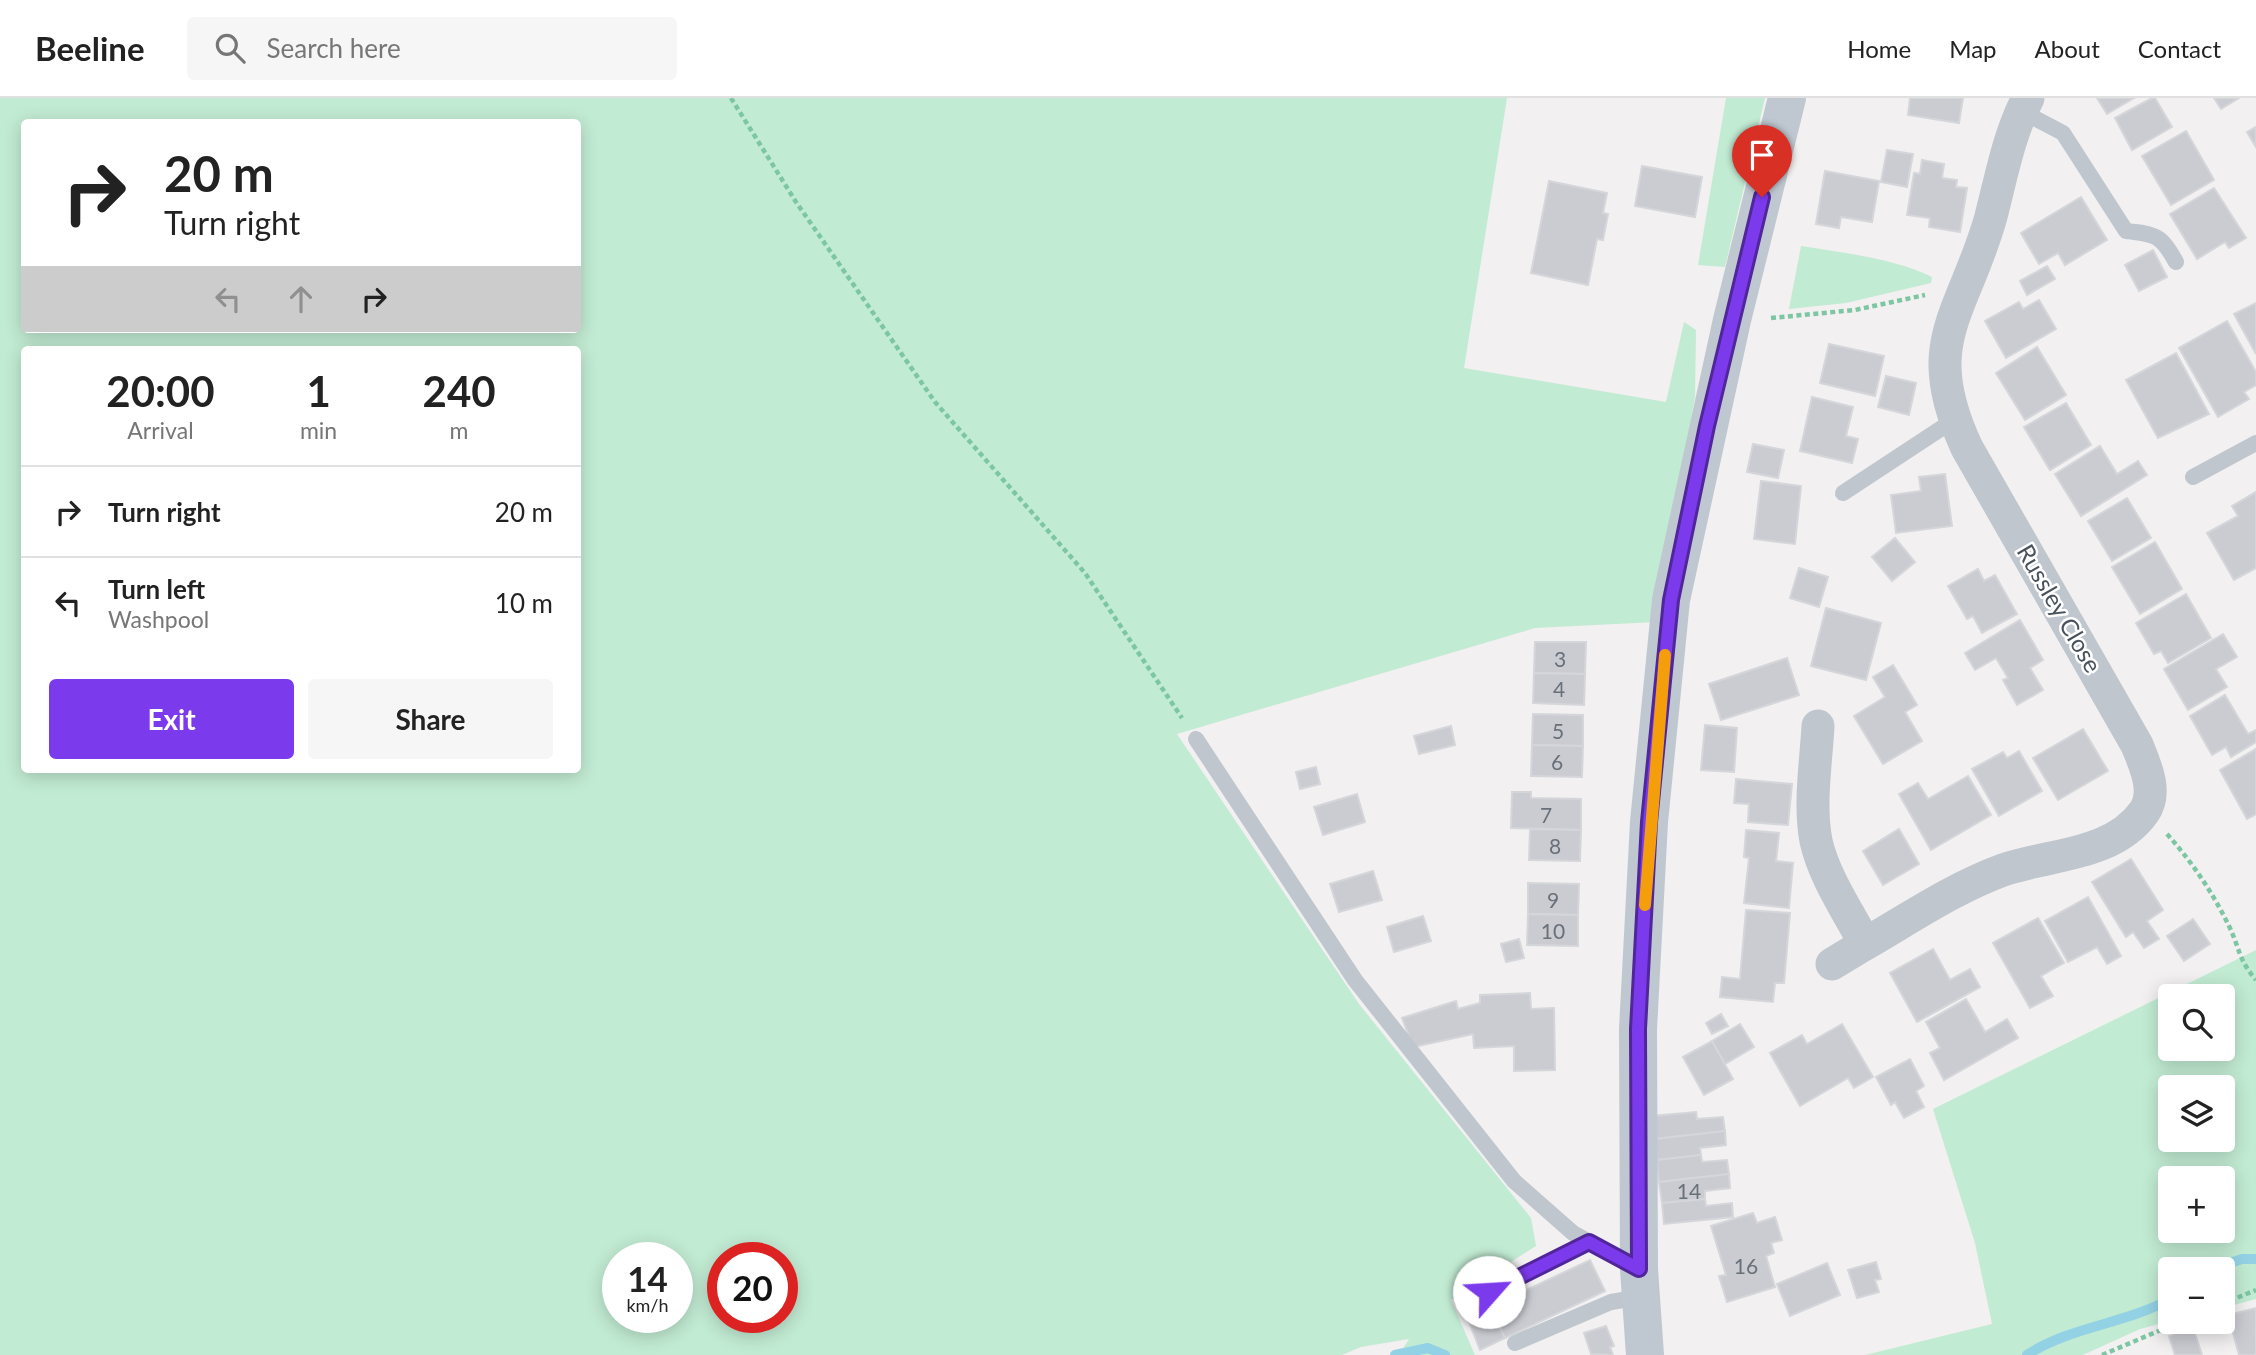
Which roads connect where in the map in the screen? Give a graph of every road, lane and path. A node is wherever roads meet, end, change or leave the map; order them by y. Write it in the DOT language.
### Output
graph roads {
  1 [pos="731,98"];
  2 [pos="1787,98"];
  3 [pos="2025,104"];
  4 [pos="2176,261"];
  5 [pos="1964,288"];
  6 [pos="1732,320"];
  7 [pos="1954,420"];
  8 [pos="2256,443"];
  9 [pos="2193,477"];
  10 [pos="1843,492"];
  11 [pos="1818,726"];
  12 [pos="1196,739"];
  13 [pos="2146,810"];
  14 [pos="1865,944"];
  15 [pos="1832,964"];
  16 [pos="2256,980"];
  17 [pos="1589,1242"];
  18 [pos="2256,1290"];
  19 [pos="1489,1292"];
  20 [pos="2235,1299"];
  21 [pos="1642,1313"];
  22 [pos="2158,1331"];
  23 [pos="1515,1343"];
  24 [pos="2102,1355"];
  1 -- 12 [label="path"];
  2 -- 6 [label="street"];
  3 -- 4 [label="lane, Russley Close"];
  3 -- 5 [label="street, Russley Close"];
  5 -- 6 [label="path"];
  5 -- 7 [label="street, Russley Close"];
  6 -- 21 [label="street"];
  7 -- 10 [label="lane"];
  7 -- 13 [label="street, Russley Close"];
  8 -- 9 [label="lane"];
  11 -- 14 [label="street"];
  12 -- 17 [label="lane"];
  13 -- 14 [label="street"];
  13 -- 16 [label="path"];
  14 -- 15 [label="street"];
  17 -- 19 [label="lane"];
  17 -- 21 [label="lane"];
  18 -- 20 [label="path"];
  21 -- 23 [label="lane"];
  22 -- 24 [label="path"];
}
